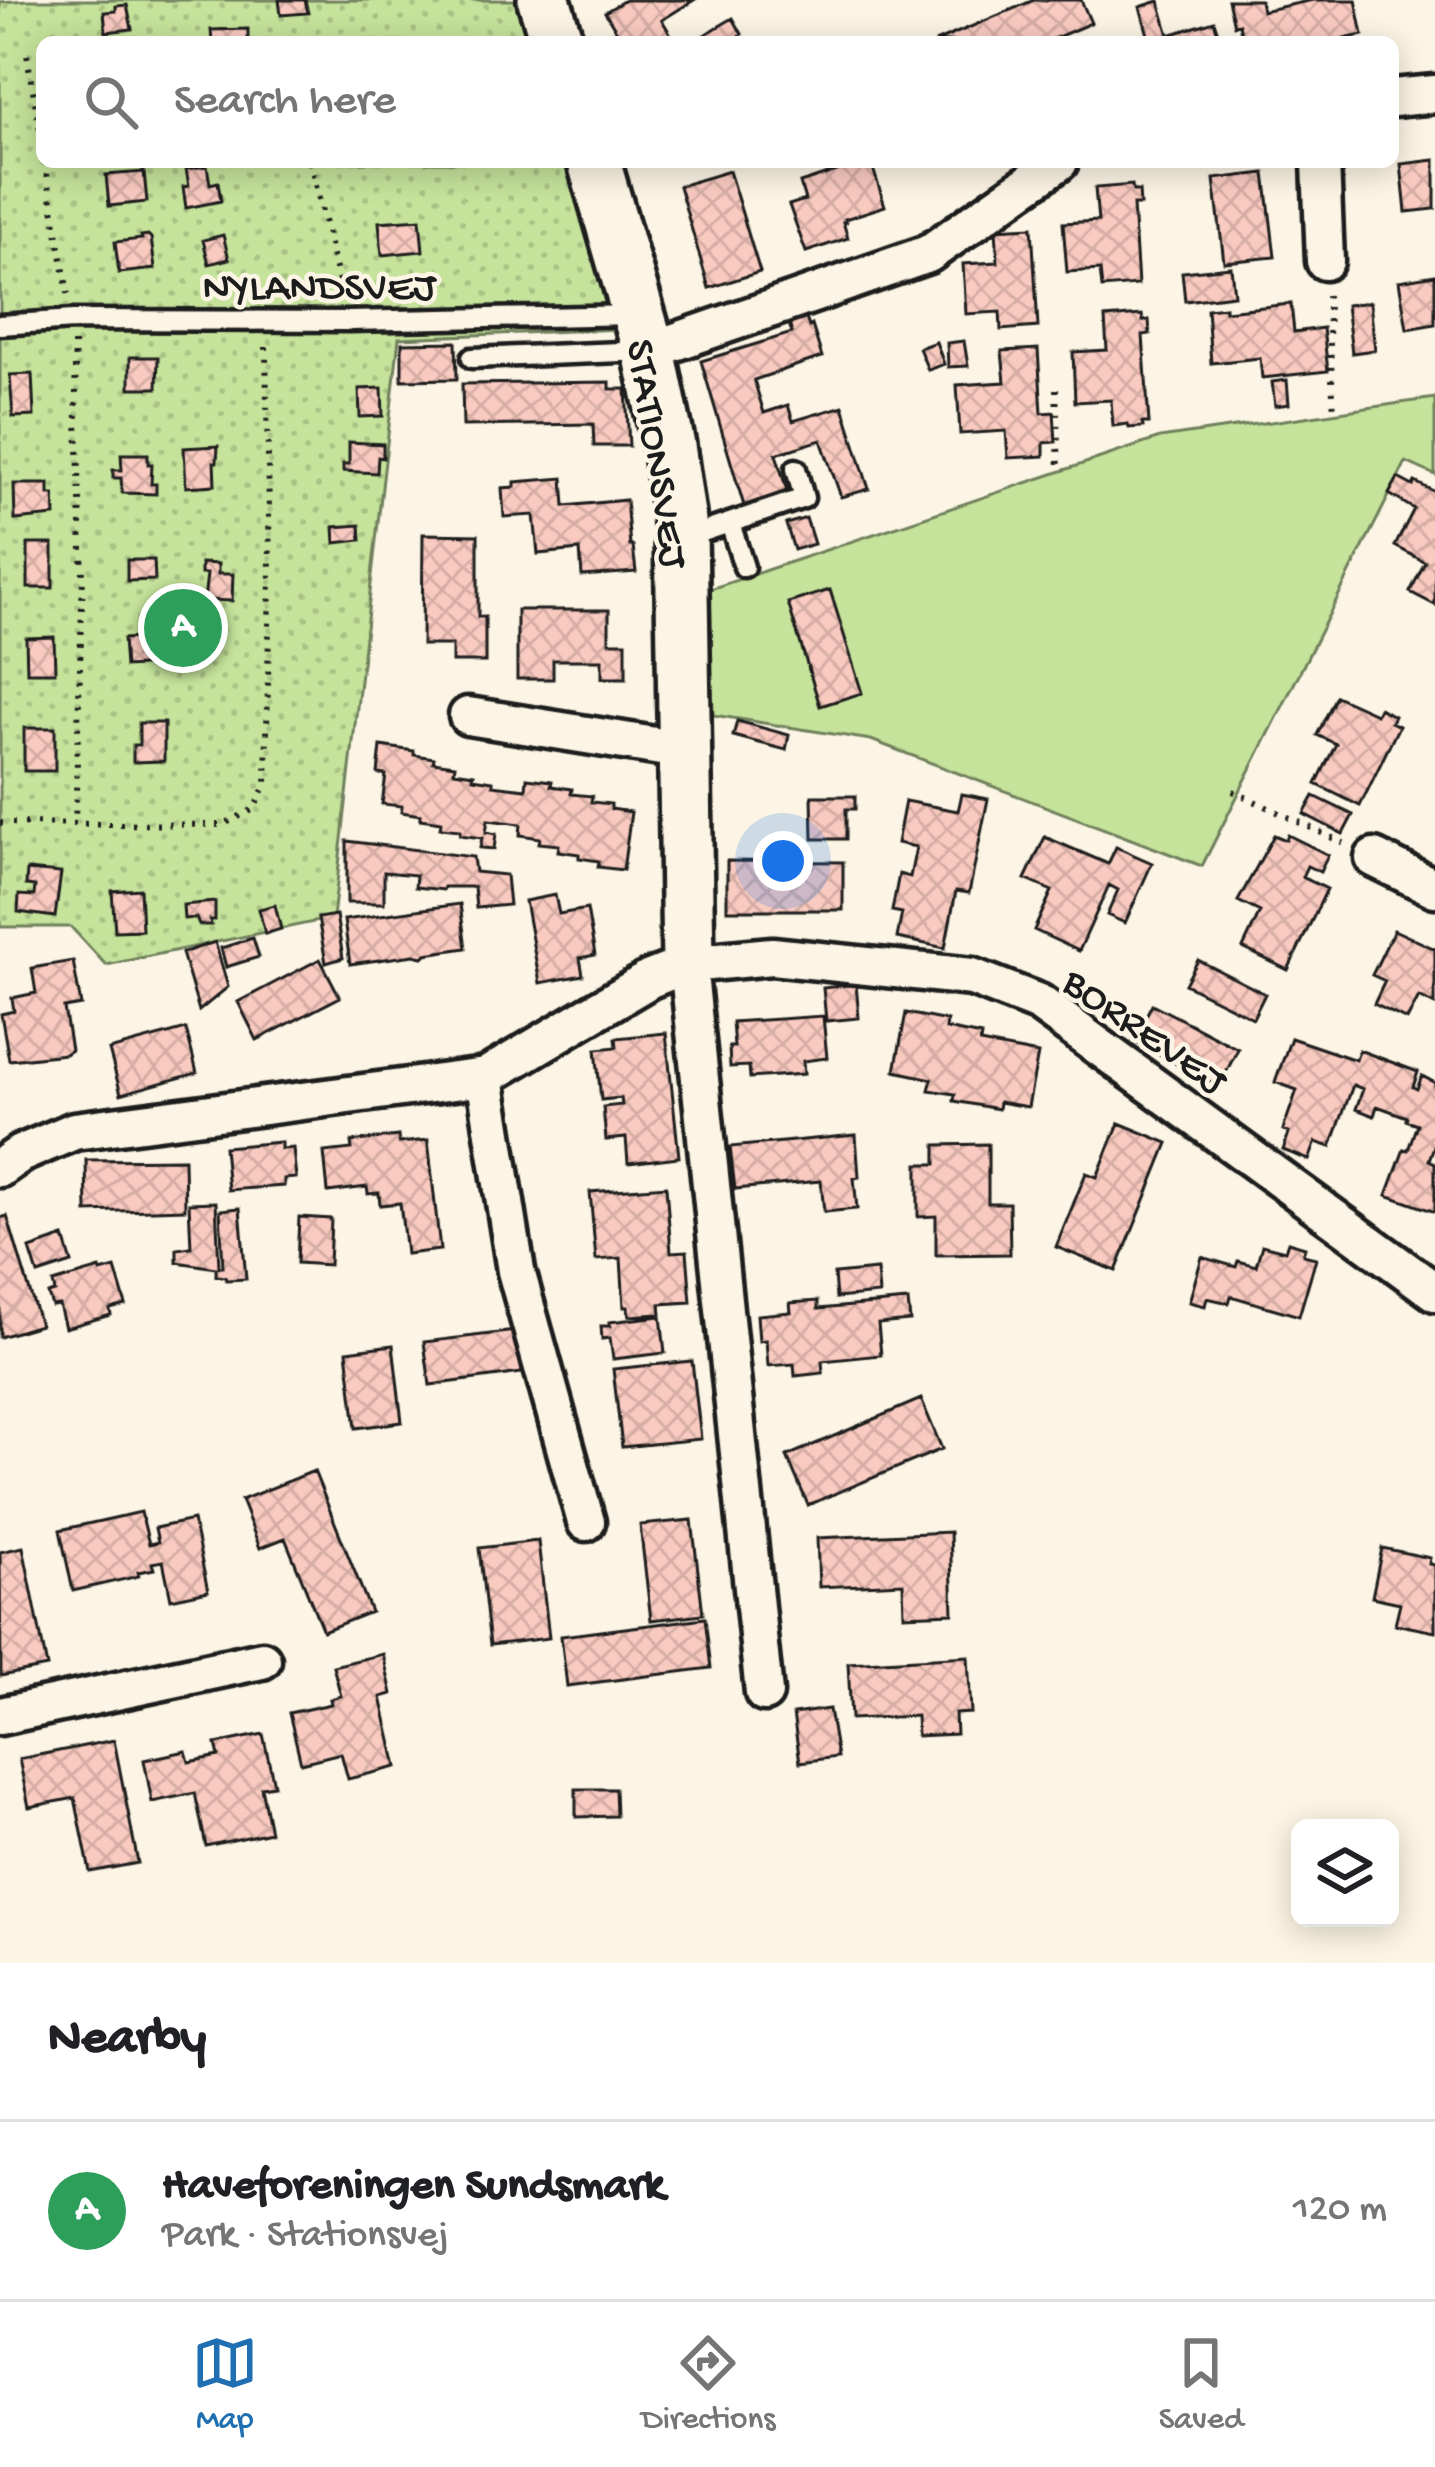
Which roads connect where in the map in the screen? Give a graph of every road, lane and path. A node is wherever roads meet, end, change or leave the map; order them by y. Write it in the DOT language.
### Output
graph roads {
  1 [pos="544,0"];
  2 [pos="555,36"];
  3 [pos="27,55"];
  4 [pos="1435,94"];
  5 [pos="1399,97"];
  6 [pos="36,108"];
  7 [pos="46,168"];
  8 [pos="311,168"];
  9 [pos="597,168"];
  10 [pos="1051,168"];
  11 [pos="1321,168"];
  12 [pos="1325,261"];
  13 [pos="265,319"];
  14 [pos="73,320"];
  15 [pos="349,321"];
  16 [pos="0,325"];
  17 [pos="644,333"];
  18 [pos="472,358"];
  19 [pos="1056,389"];
  20 [pos="1334,412"];
  21 [pos="796,469"];
  22 [pos="1059,470"];
  23 [pos="730,523"];
  24 [pos="681,539"];
  25 [pos="744,567"];
  26 [pos="468,716"];
  27 [pos="686,751"];
  28 [pos="1234,790"];
  29 [pos="0,823"];
  30 [pos="75,823"];
  31 [pos="1374,858"];
  32 [pos="1435,888"];
  33 [pos="688,964"];
  34 [pos="484,1077"];
  35 [pos="0,1168"];
  36 [pos="1435,1292"];
  37 [pos="586,1522"];
  38 [pos="262,1660"];
  39 [pos="764,1693"];
  40 [pos="0,1716"];
  1 -- 2 [label="street"];
  3 -- 6 [label="path"];
  4 -- 5 [label="street"];
  7 -- 14 [label="path"];
  8 -- 15 [label="path"];
  9 -- 17 [label="street, STATIONSVEJ"];
  10 -- 17 [label="street"];
  11 -- 12 [label="street"];
  12 -- 20 [label="path"];
  13 -- 14 [label="lane, NYLANDSVEJ"];
  13 -- 15 [label="lane, NYLANDSVEJ"];
  13 -- 30 [label="path"];
  14 -- 16 [label="lane, NYLANDSVEJ"];
  14 -- 30 [label="path"];
  15 -- 17 [label="lane, NYLANDSVEJ"];
  17 -- 18 [label="lane"];
  17 -- 24 [label="street, STATIONSVEJ"];
  19 -- 22 [label="path"];
  21 -- 23 [label="lane"];
  23 -- 24 [label="lane"];
  23 -- 25 [label="lane"];
  24 -- 27 [label="street, STATIONSVEJ"];
  26 -- 27 [label="street"];
  27 -- 33 [label="street, STATIONSVEJ"];
  28 -- 31 [label="path"];
  29 -- 30 [label="path"];
  31 -- 32 [label="street"];
  33 -- 34 [label="street, BORREVEJ"];
  33 -- 36 [label="street, BORREVEJ"];
  33 -- 39 [label="street"];
  34 -- 35 [label="street, BORREVEJ"];
  34 -- 37 [label="street"];
  38 -- 40 [label="street"];
}
